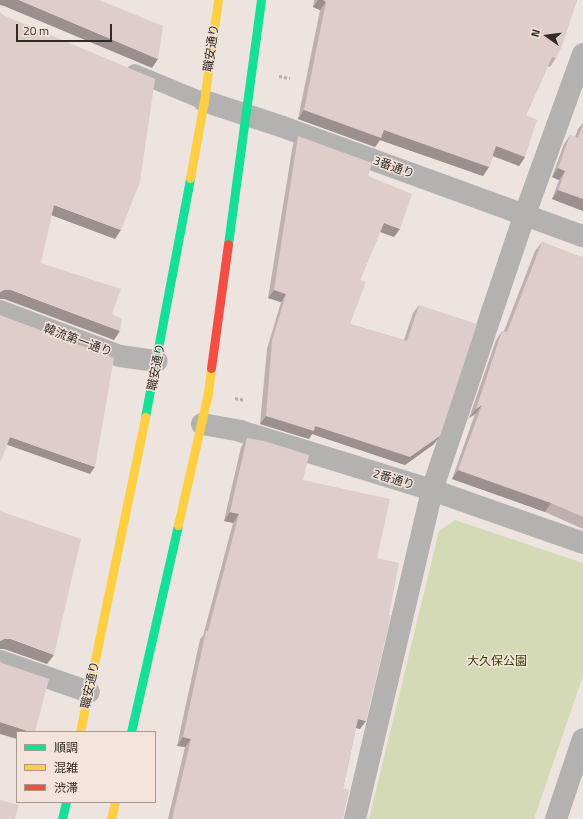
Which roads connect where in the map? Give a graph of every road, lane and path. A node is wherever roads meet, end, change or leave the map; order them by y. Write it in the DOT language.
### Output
graph roads {
  1 [pos="218,0"];
  2 [pos="261,0"];
  3 [pos="583,54"];
  4 [pos="117,65"];
  5 [pos="204,101"];
  6 [pos="245,114"];
  7 [pos="525,214"];
  8 [pos="583,236"];
  9 [pos="0,311"];
  10 [pos="157,361"];
  11 [pos="202,424"];
  12 [pos="432,490"];
  13 [pos="583,543"];
  14 [pos="0,661"];
  15 [pos="89,692"];
  16 [pos="80,731"];
  17 [pos="131,731"];
  18 [pos="583,739"];
  19 [pos="66,803"];
  20 [pos="115,803"];
  21 [pos="62,819"];
  22 [pos="111,819"];
  23 [pos="356,819"];
  24 [pos="556,819"];
  1 -- 5 [label="main road, 職安通り"];
  2 -- 6 [label="main road"];
  3 -- 7 [label="street"];
  4 -- 5 [label="lane"];
  5 -- 6 [label="street, 3番通り"];
  5 -- 10 [label="main road, 職安通り"];
  6 -- 7 [label="street, 3番通り"];
  6 -- 11 [label="main road"];
  7 -- 8 [label="street, 3番通り"];
  7 -- 12 [label="street"];
  9 -- 10 [label="street, 韓流第一通り"];
  10 -- 15 [label="main road, 職安通り"];
  11 -- 12 [label="street, 2番通り"];
  11 -- 17 [label="main road"];
  12 -- 13 [label="street, 2番通り"];
  12 -- 23 [label="street"];
  14 -- 15 [label="street"];
  15 -- 16 [label="main road, 職安通り"];
  18 -- 24 [label="street"];
  19 -- 21 [label="main road"];
  20 -- 22 [label="main road"];
}
